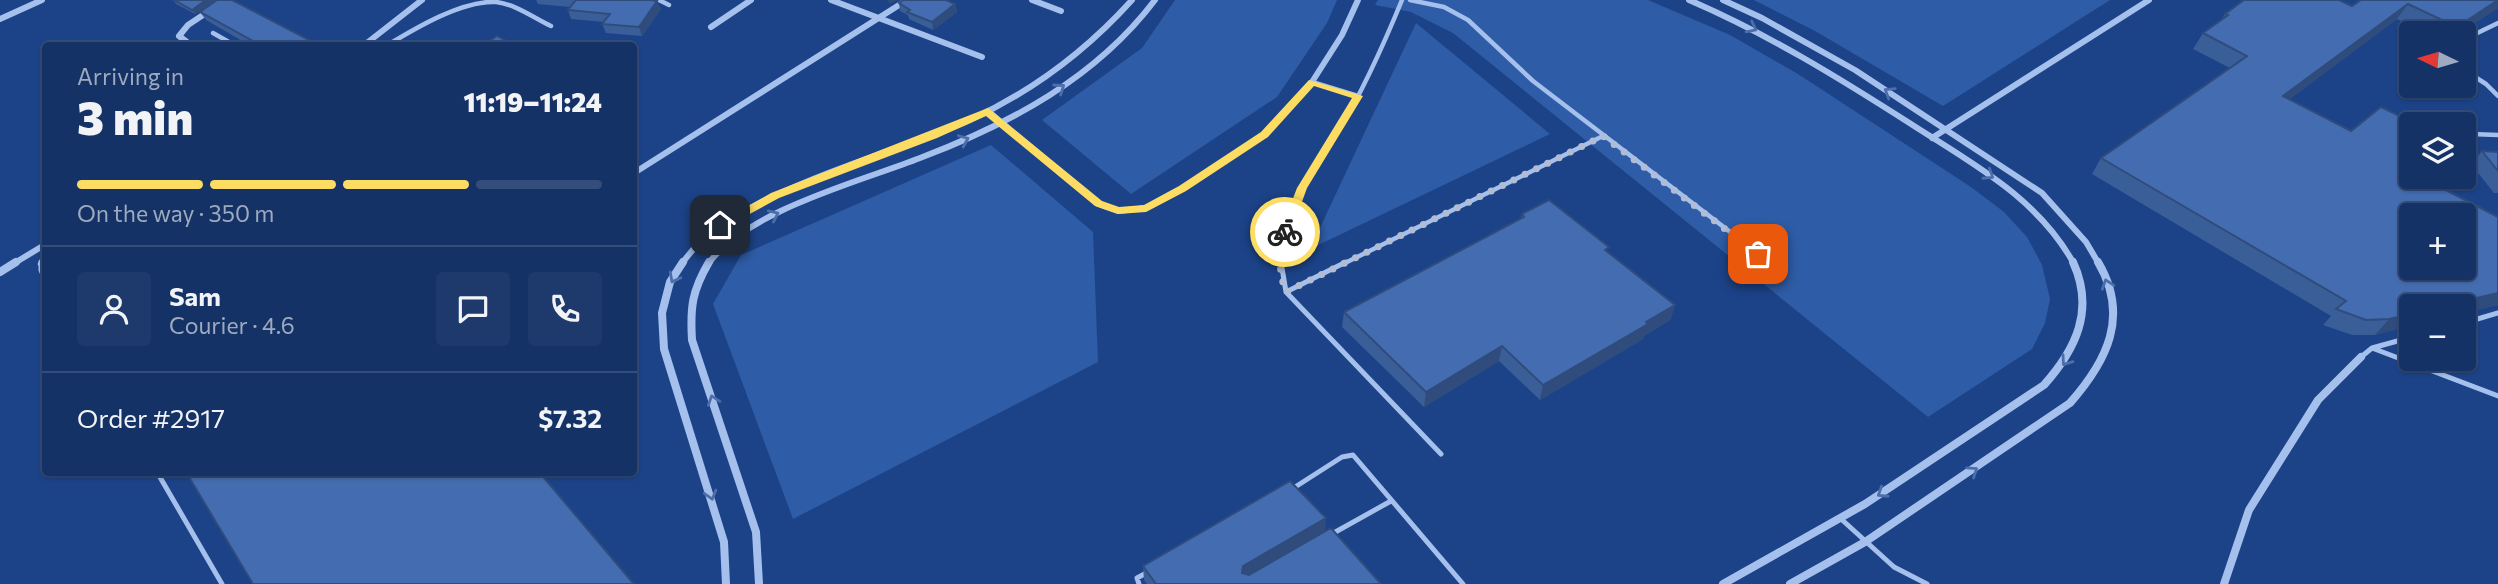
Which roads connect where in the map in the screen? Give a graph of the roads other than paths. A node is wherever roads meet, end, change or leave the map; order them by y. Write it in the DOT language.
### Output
graph roads {
  1 [pos="42,0"];
  2 [pos="422,0"];
  3 [pos="659,0"];
  4 [pos="751,0"];
  5 [pos="831,0"];
  6 [pos="907,0"];
  7 [pos="1032,0"];
  8 [pos="1132,0"];
  9 [pos="1155,0"];
  10 [pos="1358,0"];
  11 [pos="1402,0"];
  12 [pos="1410,0"];
  13 [pos="1689,0"];
  14 [pos="1723,0"];
  15 [pos="2149,0"];
  16 [pos="669,5"];
  17 [pos="216,6"];
  18 [pos="1060,11"];
  19 [pos="0,19"];
  20 [pos="879,20"];
  21 [pos="2498,23"];
  22 [pos="551,26"];
  23 [pos="711,27"];
  24 [pos="213,33"];
  25 [pos="2476,34"];
  26 [pos="186,42"];
  27 [pos="229,42"];
  28 [pos="368,42"];
  29 [pos="393,42"];
  30 [pos="982,57"];
  31 [pos="2476,78"];
  32 [pos="1312,82"];
  33 [pos="1358,96"];
  34 [pos="2498,96"];
  35 [pos="988,111"];
  36 [pos="1001,123"];
  37 [pos="1947,129"];
  38 [pos="2476,134"];
  39 [pos="2498,135"];
  40 [pos="1603,136"];
  41 [pos="1932,138"];
  42 [pos="917,141"];
  43 [pos="926,155"];
  44 [pos="637,171"];
  45 [pos="42,246"];
  46 [pos="42,258"];
  47 [pos="1773,265"];
  48 [pos="0,272"];
  49 [pos="42,276"];
  50 [pos="1286,292"];
  51 [pos="2498,313"];
  52 [pos="2476,319"];
  53 [pos="2399,341"];
  54 [pos="2372,348"];
  55 [pos="2361,357"];
  56 [pos="2498,396"];
  57 [pos="1441,454"];
  58 [pos="159,476"];
  59 [pos="1280,496"];
  60 [pos="1391,500"];
  61 [pos="1840,518"];
  62 [pos="1324,539"];
  63 [pos="1865,542"];
  64 [pos="1159,565"];
  65 [pos="222,584"];
  66 [pos="726,584"];
  67 [pos="759,584"];
  68 [pos="1139,584"];
  69 [pos="1463,584"];
  70 [pos="1723,584"];
  71 [pos="1790,584"];
  72 [pos="1927,584"];
  73 [pos="2224,584"];
  1 -- 19 [label="street"];
  2 -- 28 [label="street"];
  3 -- 16 [label="lane"];
  4 -- 23 [label="street"];
  5 -- 20 [label="street"];
  6 -- 20 [label="street"];
  7 -- 18 [label="street"];
  8 -- 35 [label="street"];
  36 -- 9 [label="street, one-way"];
  10 -- 32 [label="street"];
  11 -- 33 [label="lane"];
  12 -- 40 [label="lane"];
  13 -- 41 [label="street, one-way"];
  37 -- 14 [label="street, one-way"];
  15 -- 37 [label="street"];
  17 -- 26 [label="street"];
  20 -- 30 [label="street"];
  20 -- 44 [label="street"];
  21 -- 25 [label="lane"];
  22 -- 29 [label="lane"];
  24 -- 27 [label="lane"];
  31 -- 34 [label="lane"];
  32 -- 33 [label="lane"];
  32 -- 36 [label="street"];
  33 -- 50 [label="lane"];
  35 -- 36 [label="street"];
  35 -- 42 [label="street"];
  43 -- 36 [label="street, one-way"];
  37 -- 41 [label="street"];
  63 -- 37 [label="street, one-way"];
  38 -- 39 [label="lane"];
  40 -- 47 [label="lane"];
  40 -- 50 [label="lane"];
  41 -- 61 [label="street, one-way"];
  42 -- 43 [label="street"];
  42 -- 66 [label="street, one-way"];
  67 -- 43 [label="street, one-way"];
  45 -- 48 [label="street"];
  46 -- 49 [label="lane"];
  50 -- 57 [label="lane"];
  51 -- 52 [label="lane"];
  53 -- 54 [label="lane"];
  54 -- 55 [label="lane"];
  54 -- 56 [label="lane"];
  55 -- 73 [label="street"];
  58 -- 65 [label="lane"];
  59 -- 60 [label="lane"];
  60 -- 62 [label="lane"];
  60 -- 69 [label="lane"];
  61 -- 63 [label="lane"];
  61 -- 70 [label="street"];
  63 -- 71 [label="street"];
  63 -- 72 [label="lane"];
  64 -- 68 [label="lane"];
}
